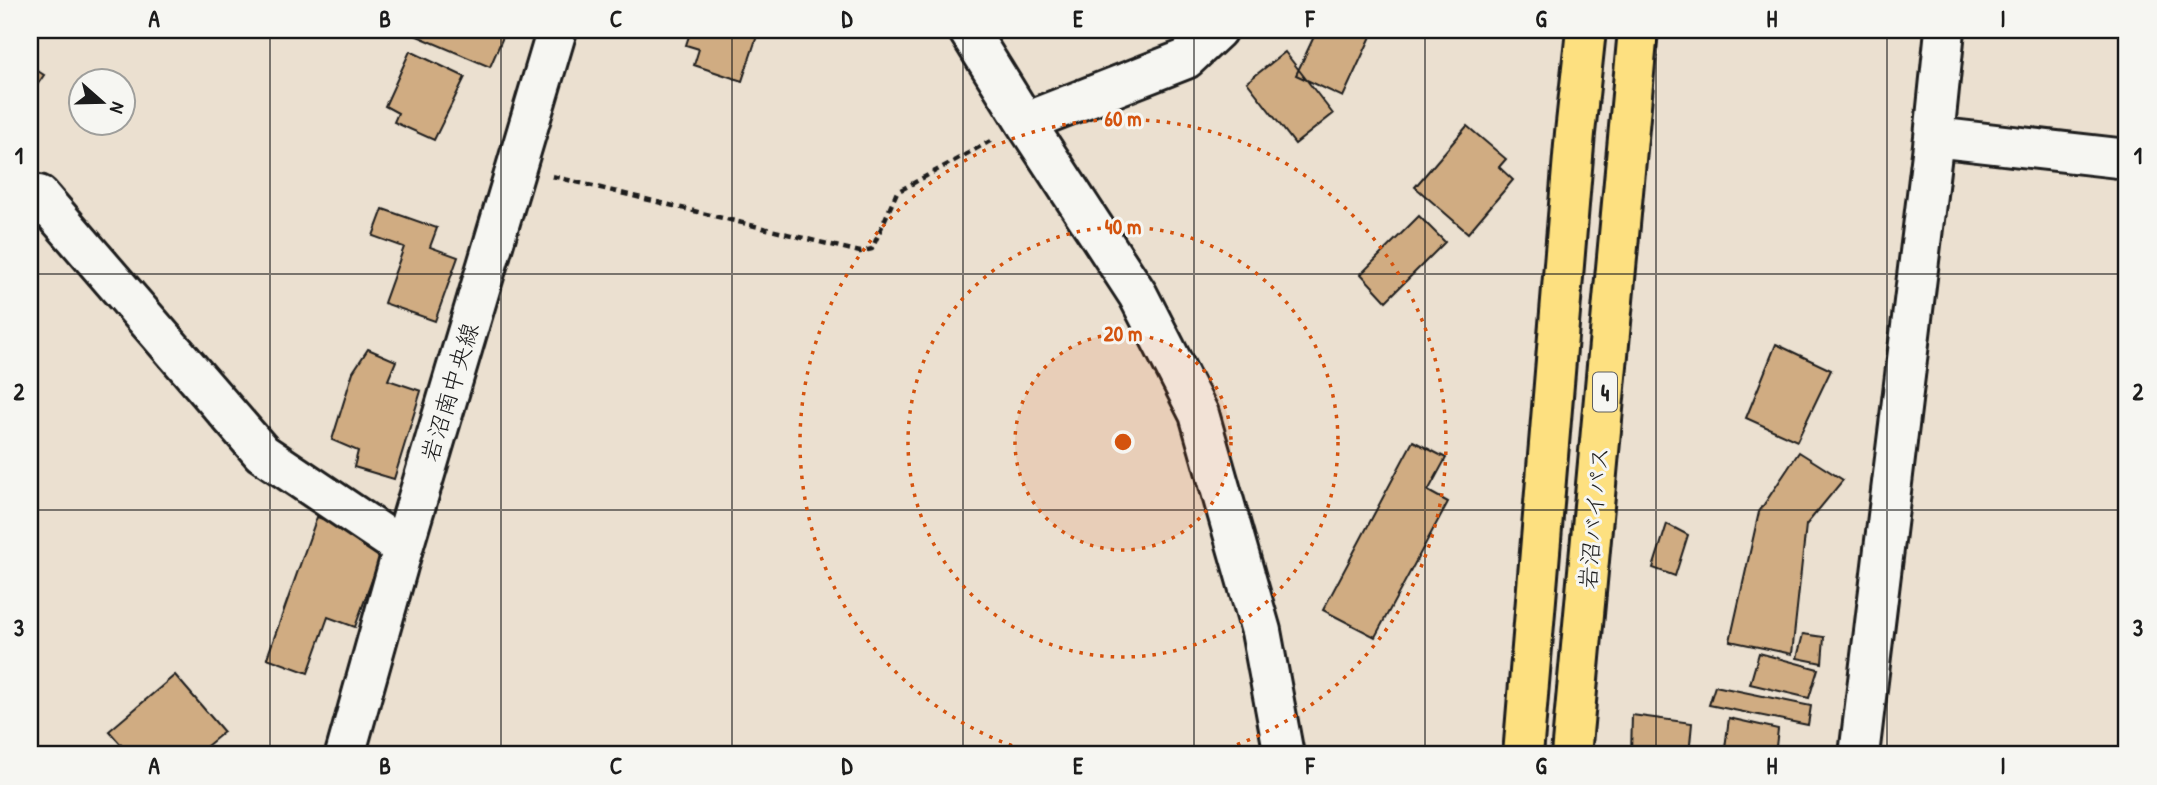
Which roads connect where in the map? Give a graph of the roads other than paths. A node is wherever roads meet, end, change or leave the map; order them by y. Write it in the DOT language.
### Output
graph roads {
  1 [pos="557,30"];
  2 [pos="968,30"];
  3 [pos="1217,30"];
  4 [pos="1586,30"];
  5 [pos="1638,30"];
  6 [pos="1945,30"];
  7 [pos="1025,122"];
  8 [pos="1934,138"];
  9 [pos="2127,159"];
  10 [pos="30,210"];
  11 [pos="403,548"];
  12 [pos="345,755"];
  13 [pos="1284,755"];
  14 [pos="1523,755"];
  15 [pos="1571,755"];
  16 [pos="1859,755"];
  1 -- 11 [label="street, 岩沼南中央線"];
  2 -- 7 [label="street"];
  3 -- 7 [label="street"];
  4 -- 14 [label="highway, 岩沼バイパス"];
  5 -- 15 [label="highway, 岩沼バイパス / 4"];
  6 -- 8 [label="street"];
  7 -- 13 [label="street"];
  8 -- 9 [label="street"];
  8 -- 16 [label="street"];
  10 -- 11 [label="street"];
  11 -- 12 [label="street, 岩沼南中央線"];
}
